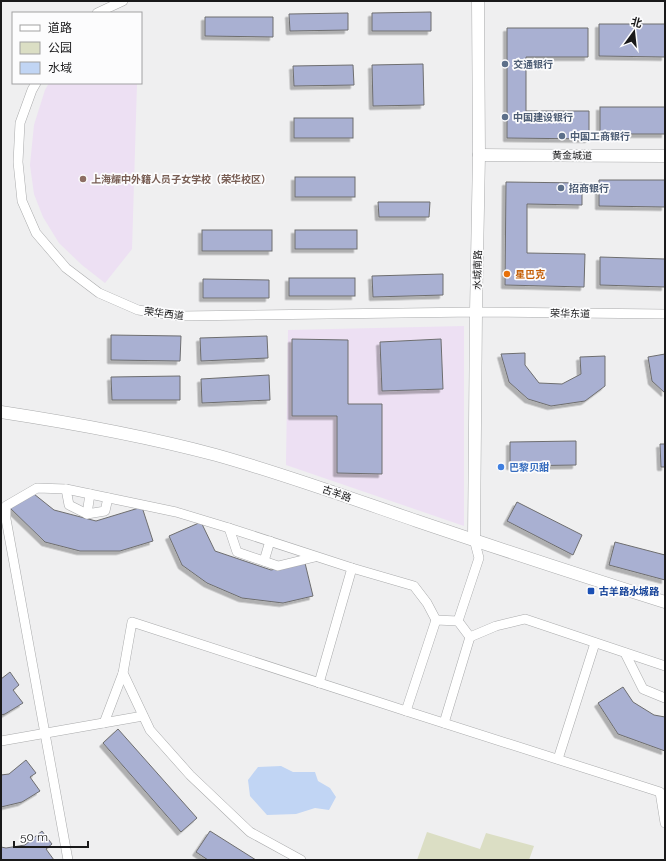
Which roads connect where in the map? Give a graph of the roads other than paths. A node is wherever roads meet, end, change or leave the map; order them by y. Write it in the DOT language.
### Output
graph roads {
  1 [pos="123,1"];
  2 [pos="478,1"];
  3 [pos="99,12"];
  4 [pos="35,84"];
  5 [pos="479,154"];
  6 [pos="665,156"];
  7 [pos="476,312"];
  8 [pos="665,314"];
  9 [pos="1,412"];
  10 [pos="66,489"];
  11 [pos="90,494"];
  12 [pos="108,498"];
  13 [pos="87,514"];
  14 [pos="4,519"];
  15 [pos="229,528"];
  16 [pos="474,539"];
  17 [pos="270,541"];
  18 [pos="317,557"];
  19 [pos="264,561"];
  20 [pos="352,568"];
  21 [pos="665,602"];
  22 [pos="436,620"];
  23 [pos="458,621"];
  24 [pos="470,637"];
  25 [pos="595,643"];
  26 [pos="625,653"];
  27 [pos="665,666"];
  28 [pos="123,673"];
  29 [pos="319,683"];
  30 [pos="665,698"];
  31 [pos="406,711"];
  32 [pos="143,716"];
  33 [pos="104,723"];
  34 [pos="444,723"];
  35 [pos="45,734"];
  36 [pos="1,741"];
  37 [pos="558,759"];
  38 [pos="665,822"];
  39 [pos="68,860"];
  40 [pos="301,860"];
  1 -- 3 [label="street"];
  2 -- 5 [label="street, 水城南路"];
  4 -- 7 [label="street, 荣华西道"];
  5 -- 6 [label="street, 黄金城道"];
  5 -- 7 [label="street, 水城南路"];
  7 -- 8 [label="street, 荣华东道"];
  7 -- 16 [label="street, 水城南路"];
  9 -- 16 [label="street, 古羊路"];
  10 -- 11 [label="street"];
  10 -- 13 [label="street"];
  10 -- 14 [label="street"];
  11 -- 12 [label="street"];
  11 -- 13 [label="street"];
  12 -- 13 [label="street"];
  12 -- 15 [label="street"];
  14 -- 35 [label="street"];
  15 -- 17 [label="street"];
  15 -- 19 [label="street"];
  16 -- 21 [label="street, 古羊路"];
  16 -- 23 [label="street"];
  17 -- 18 [label="street"];
  17 -- 19 [label="street"];
  18 -- 19 [label="street"];
  18 -- 20 [label="street"];
  20 -- 22 [label="street"];
  20 -- 29 [label="street"];
  22 -- 23 [label="street"];
  22 -- 31 [label="street"];
  23 -- 24 [label="street"];
  24 -- 25 [label="street"];
  24 -- 34 [label="street"];
  25 -- 26 [label="street"];
  25 -- 37 [label="street"];
  26 -- 27 [label="street"];
  26 -- 30 [label="street"];
  28 -- 29 [label="street"];
  28 -- 32 [label="street"];
  28 -- 33 [label="street"];
  29 -- 31 [label="street"];
  31 -- 34 [label="street"];
  32 -- 33 [label="street"];
  32 -- 40 [label="street"];
  33 -- 35 [label="street"];
  34 -- 37 [label="street"];
  35 -- 36 [label="street"];
  35 -- 39 [label="street"];
  37 -- 38 [label="street"];
}
